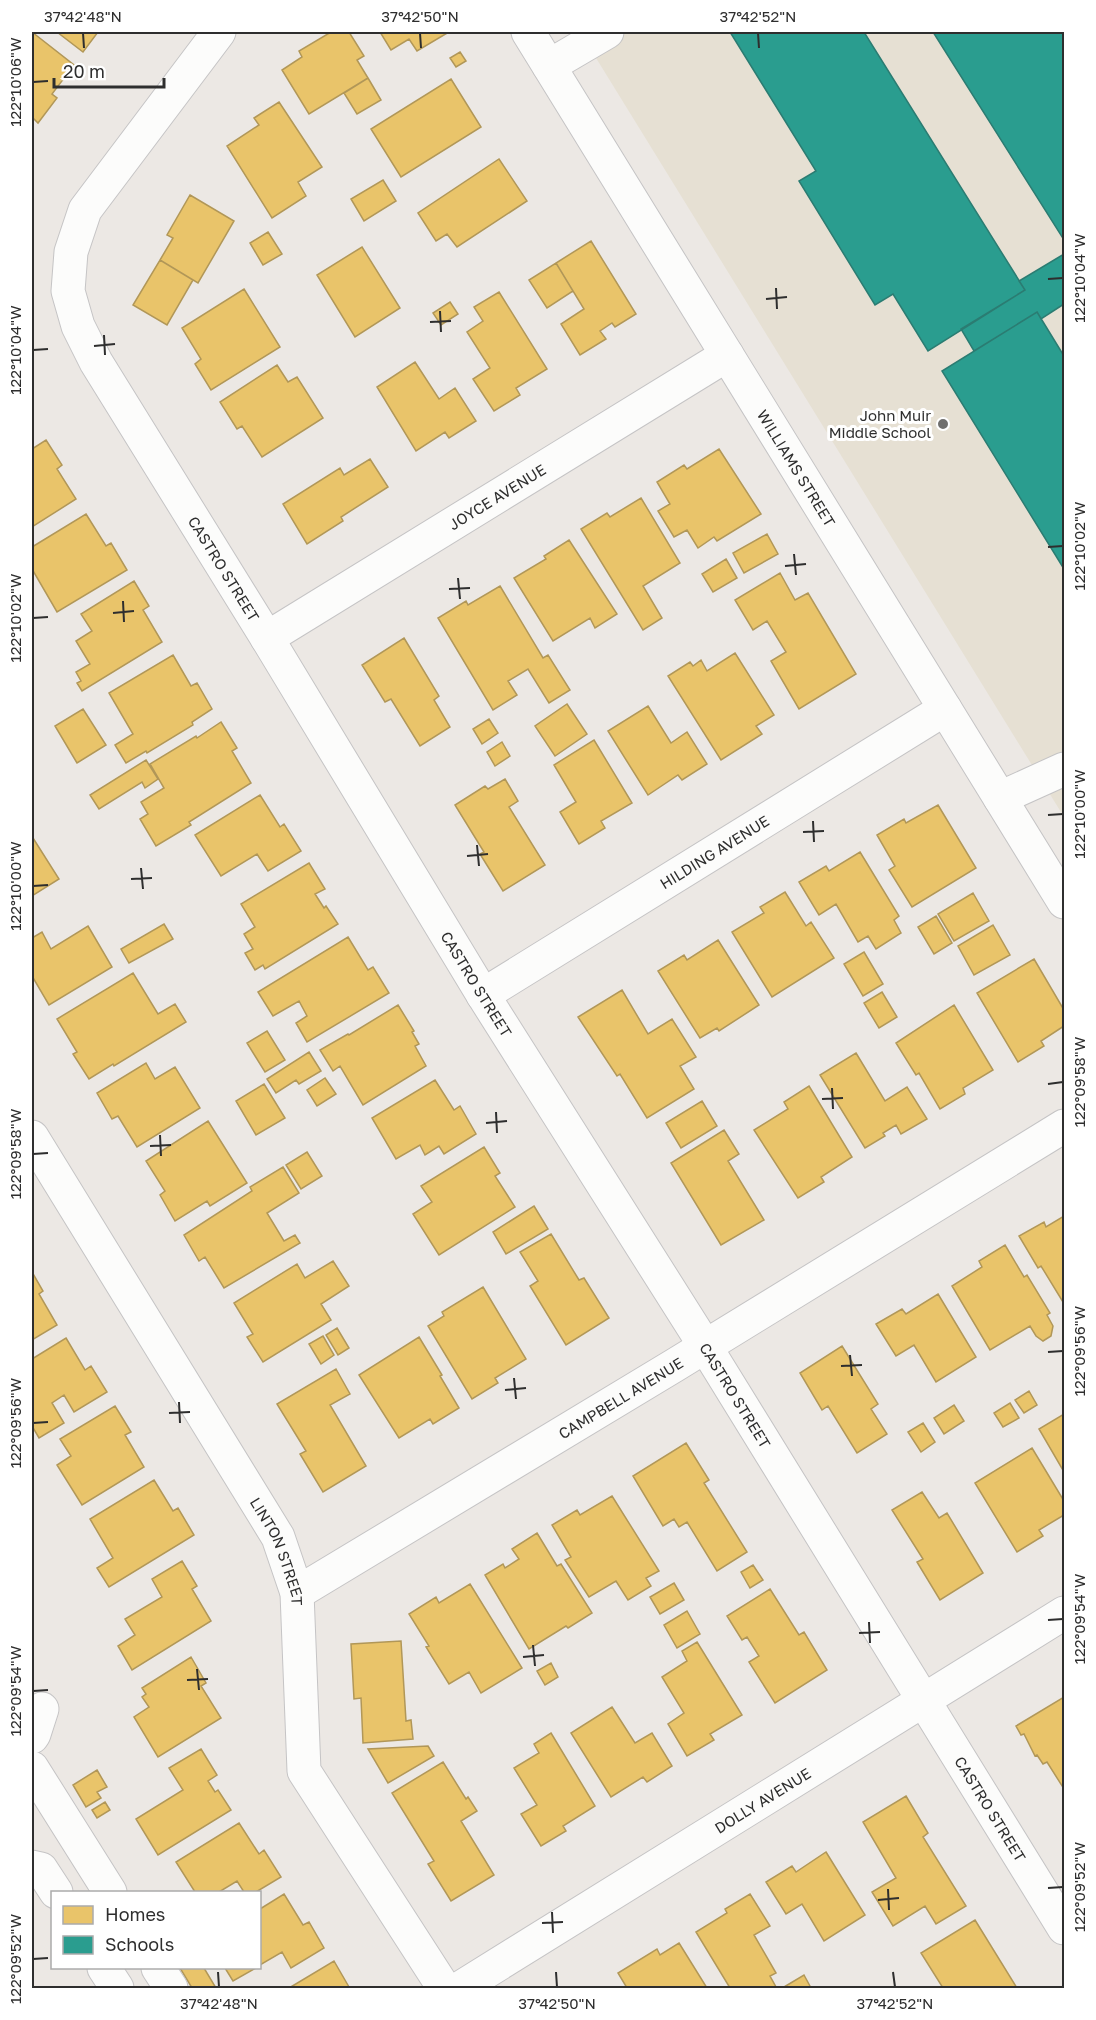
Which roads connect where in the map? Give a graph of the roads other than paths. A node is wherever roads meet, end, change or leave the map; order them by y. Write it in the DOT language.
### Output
graph roads {
  1 [pos="219,32"];
  2 [pos="528,32"];
  3 [pos="608,32"];
  4 [pos="549,66"];
  5 [pos="727,355"];
  6 [pos="267,638"];
  7 [pos="945,710"];
  8 [pos="1065,768"];
  9 [pos="1000,798"];
  10 [pos="1063,898"];
  11 [pos="483,995"];
  12 [pos="1065,1126"];
  13 [pos="32,1137"];
  14 [pos="705,1346"];
  15 [pos="297,1593"];
  16 [pos="1065,1613"];
  17 [pos="925,1700"];
  18 [pos="32,1768"];
  19 [pos="32,1867"];
  20 [pos="55,1891"];
  21 [pos="109,1891"];
  22 [pos="1065,1928"];
  23 [pos="105,1969"];
  24 [pos="159,1969"];
  25 [pos="117,1989"];
  26 [pos="171,1989"];
  27 [pos="444,1989"];
  28 [pos="460,1989"];
  1 -- 6 [label="street, CASTRO STREET"];
  2 -- 4 [label="street, WILLIAMS STREET"];
  3 -- 4 [label="street"];
  4 -- 5 [label="street, WILLIAMS STREET"];
  5 -- 6 [label="street, JOYCE AVENUE"];
  5 -- 7 [label="street, WILLIAMS STREET"];
  6 -- 11 [label="street, CASTRO STREET"];
  7 -- 9 [label="street, WILLIAMS STREET"];
  7 -- 11 [label="street, HILDING AVENUE"];
  8 -- 9 [label="street"];
  9 -- 10 [label="street, WILLIAMS STREET"];
  11 -- 14 [label="street, CASTRO STREET"];
  12 -- 14 [label="street, CAMPBELL AVENUE"];
  13 -- 15 [label="street, LINTON STREET"];
  14 -- 15 [label="street, CAMPBELL AVENUE"];
  14 -- 17 [label="street, CASTRO STREET"];
  15 -- 27 [label="street, LINTON STREET"];
  16 -- 17 [label="street, DOLLY AVENUE"];
  17 -- 22 [label="street, CASTRO STREET"];
  17 -- 28 [label="street, DOLLY AVENUE"];
  18 -- 21 [label="street"];
  19 -- 20 [label="street"];
  23 -- 25 [label="street"];
  24 -- 26 [label="street"];
}
